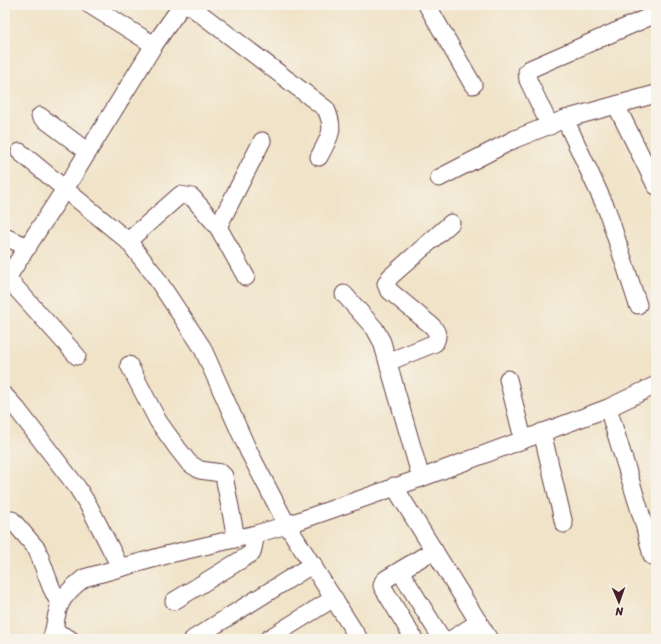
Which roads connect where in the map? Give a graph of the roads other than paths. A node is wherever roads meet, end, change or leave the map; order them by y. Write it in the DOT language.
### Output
graph roads {
  1 [pos="90,5"];
  2 [pos="427,5"];
  3 [pos="180,6"];
  4 [pos="656,14"];
  5 [pos="154,45"];
  6 [pos="473,85"];
  7 [pos="656,94"];
  8 [pos="616,105"];
  9 [pos="40,116"];
  10 [pos="558,122"];
  11 [pos="262,141"];
  12 [pos="20,152"];
  13 [pos="88,152"];
  14 [pos="319,157"];
  15 [pos="439,178"];
  16 [pos="656,186"];
  17 [pos="65,189"];
  18 [pos="451,223"];
  19 [pos="218,227"];
  20 [pos="5,237"];
  21 [pos="128,241"];
  22 [pos="28,247"];
  23 [pos="246,278"];
  24 [pos="6,279"];
  25 [pos="344,294"];
  26 [pos="638,305"];
  27 [pos="77,356"];
  28 [pos="388,362"];
  29 [pos="130,365"];
  30 [pos="508,379"];
  31 [pos="656,385"];
  32 [pos="5,396"];
  33 [pos="608,408"];
  34 [pos="542,432"];
  35 [pos="523,439"];
  36 [pos="421,478"];
  37 [pos="394,486"];
  38 [pos="12,520"];
  39 [pos="564,524"];
  40 [pos="287,525"];
  41 [pos="256,534"];
  42 [pos="236,538"];
  43 [pos="434,550"];
  44 [pos="652,556"];
  45 [pos="313,564"];
  46 [pos="120,567"];
  47 [pos="400,572"];
  48 [pos="334,598"];
  49 [pos="174,601"];
  50 [pos="60,605"];
  51 [pos="479,622"];
  52 [pos="52,635"];
  53 [pos="70,639"];
  54 [pos="193,639"];
  55 [pos="268,639"];
  56 [pos="360,639"];
  57 [pos="414,639"];
  58 [pos="442,639"];
  59 [pos="452,639"];
  60 [pos="489,639"];
  1 -- 5 [label="street"];
  2 -- 6 [label="street"];
  3 -- 5 [label="street"];
  3 -- 14 [label="street"];
  4 -- 10 [label="street"];
  5 -- 13 [label="street"];
  7 -- 8 [label="street"];
  8 -- 10 [label="street"];
  8 -- 16 [label="street"];
  9 -- 13 [label="street"];
  10 -- 15 [label="street"];
  10 -- 26 [label="street"];
  11 -- 19 [label="street"];
  12 -- 17 [label="street"];
  13 -- 17 [label="street"];
  17 -- 21 [label="street"];
  17 -- 22 [label="street"];
  18 -- 28 [label="street"];
  19 -- 21 [label="street"];
  19 -- 23 [label="street"];
  20 -- 22 [label="street"];
  21 -- 40 [label="street"];
  22 -- 24 [label="street"];
  24 -- 27 [label="street"];
  25 -- 28 [label="street"];
  28 -- 36 [label="street"];
  29 -- 42 [label="street"];
  30 -- 35 [label="street"];
  31 -- 33 [label="street"];
  32 -- 46 [label="street"];
  33 -- 34 [label="street"];
  33 -- 44 [label="street"];
  34 -- 35 [label="street"];
  34 -- 39 [label="street"];
  35 -- 36 [label="street"];
  36 -- 37 [label="street"];
  37 -- 40 [label="street"];
  37 -- 43 [label="street"];
  38 -- 50 [label="street"];
  40 -- 41 [label="street"];
  40 -- 45 [label="street"];
  41 -- 42 [label="street"];
  41 -- 49 [label="street"];
  42 -- 46 [label="street"];
  43 -- 47 [label="street"];
  43 -- 51 [label="street"];
  45 -- 48 [label="street"];
  45 -- 54 [label="street"];
  46 -- 50 [label="street"];
  47 -- 57 [label="street"];
  47 -- 58 [label="street"];
  48 -- 55 [label="street"];
  48 -- 56 [label="street"];
  50 -- 52 [label="street"];
  51 -- 59 [label="street"];
  51 -- 60 [label="street"];
  52 -- 53 [label="street"];
}
